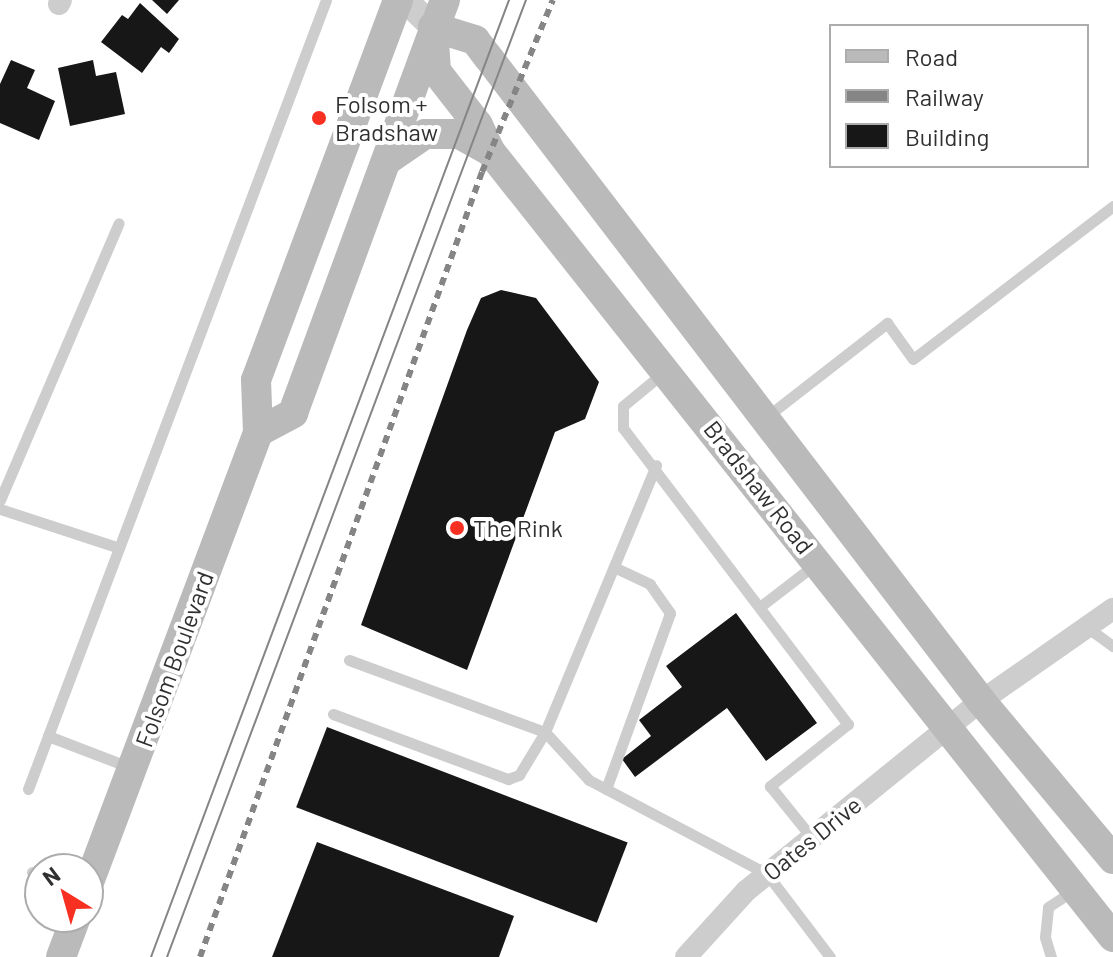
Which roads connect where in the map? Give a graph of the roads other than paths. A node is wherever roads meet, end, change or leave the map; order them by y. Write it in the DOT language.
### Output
graph roads {
  1 [pos="326,0"];
  2 [pos="398,0"];
  3 [pos="405,0"];
  4 [pos="439,13"];
  5 [pos="490,151"];
  6 [pos="387,160"];
  7 [pos="1113,206"];
  8 [pos="119,223"];
  9 [pos="667,369"];
  10 [pos="764,419"];
  11 [pos="258,432"];
  12 [pos="656,465"];
  13 [pos="0,500"];
  14 [pos="0,509"];
  15 [pos="119,548"];
  16 [pos="817,562"];
  17 [pos="614,567"];
  18 [pos="761,606"];
  19 [pos="1113,609"];
  20 [pos="1088,628"];
  21 [pos="1113,646"];
  22 [pos="349,660"];
  23 [pos="981,701"];
  24 [pos="333,714"];
  25 [pos="947,729"];
  26 [pos="545,732"];
  27 [pos="48,736"];
  28 [pos="133,769"];
  29 [pos="28,789"];
  30 [pos="606,789"];
  31 [pos="812,838"];
  32 [pos="100,853"];
  33 [pos="1113,859"];
  34 [pos="767,874"];
  35 [pos="1077,889"];
  36 [pos="70,933"];
  37 [pos="1113,937"];
  38 [pos="61,957"];
  39 [pos="686,957"];
  40 [pos="830,957"];
  41 [pos="1051,957"];
  1 -- 15 [label="lane"];
  2 -- 11 [label="main road, Folsom Boulevard"];
  3 -- 4 [label="street, Bradshaw Road"];
  4 -- 5 [label="main road, Bradshaw Road"];
  4 -- 6 [label="main road"];
  4 -- 10 [label="main road, Bradshaw Road"];
  5 -- 6 [label="main road"];
  5 -- 9 [label="main road, Bradshaw Road"];
  6 -- 11 [label="main road"];
  7 -- 10 [label="lane"];
  8 -- 13 [label="lane"];
  9 -- 12 [label="lane"];
  9 -- 16 [label="main road, Bradshaw Road"];
  10 -- 23 [label="main road, Bradshaw Road"];
  11 -- 28 [label="main road, Folsom Boulevard"];
  12 -- 17 [label="lane"];
  12 -- 18 [label="lane"];
  14 -- 15 [label="lane"];
  15 -- 27 [label="lane"];
  16 -- 18 [label="lane"];
  16 -- 25 [label="main road, Bradshaw Road"];
  17 -- 26 [label="lane"];
  17 -- 30 [label="lane"];
  18 -- 31 [label="lane"];
  19 -- 20 [label="street, Oates Drive"];
  20 -- 21 [label="lane"];
  20 -- 23 [label="street, Oates Drive"];
  22 -- 26 [label="lane"];
  23 -- 25 [label="street, Oates Drive"];
  23 -- 33 [label="main road, Bradshaw Road"];
  24 -- 26 [label="lane"];
  25 -- 31 [label="street, Oates Drive"];
  25 -- 35 [label="main road, Bradshaw Road"];
  26 -- 30 [label="lane"];
  27 -- 28 [label="lane"];
  27 -- 29 [label="lane"];
  28 -- 32 [label="main road, Folsom Boulevard"];
  30 -- 34 [label="lane"];
  31 -- 34 [label="street, Oates Drive"];
  34 -- 39 [label="street, Oates Drive"];
  34 -- 40 [label="lane"];
  35 -- 37 [label="main road, Bradshaw Road"];
  35 -- 41 [label="lane"];
  36 -- 38 [label="main road"];
}
